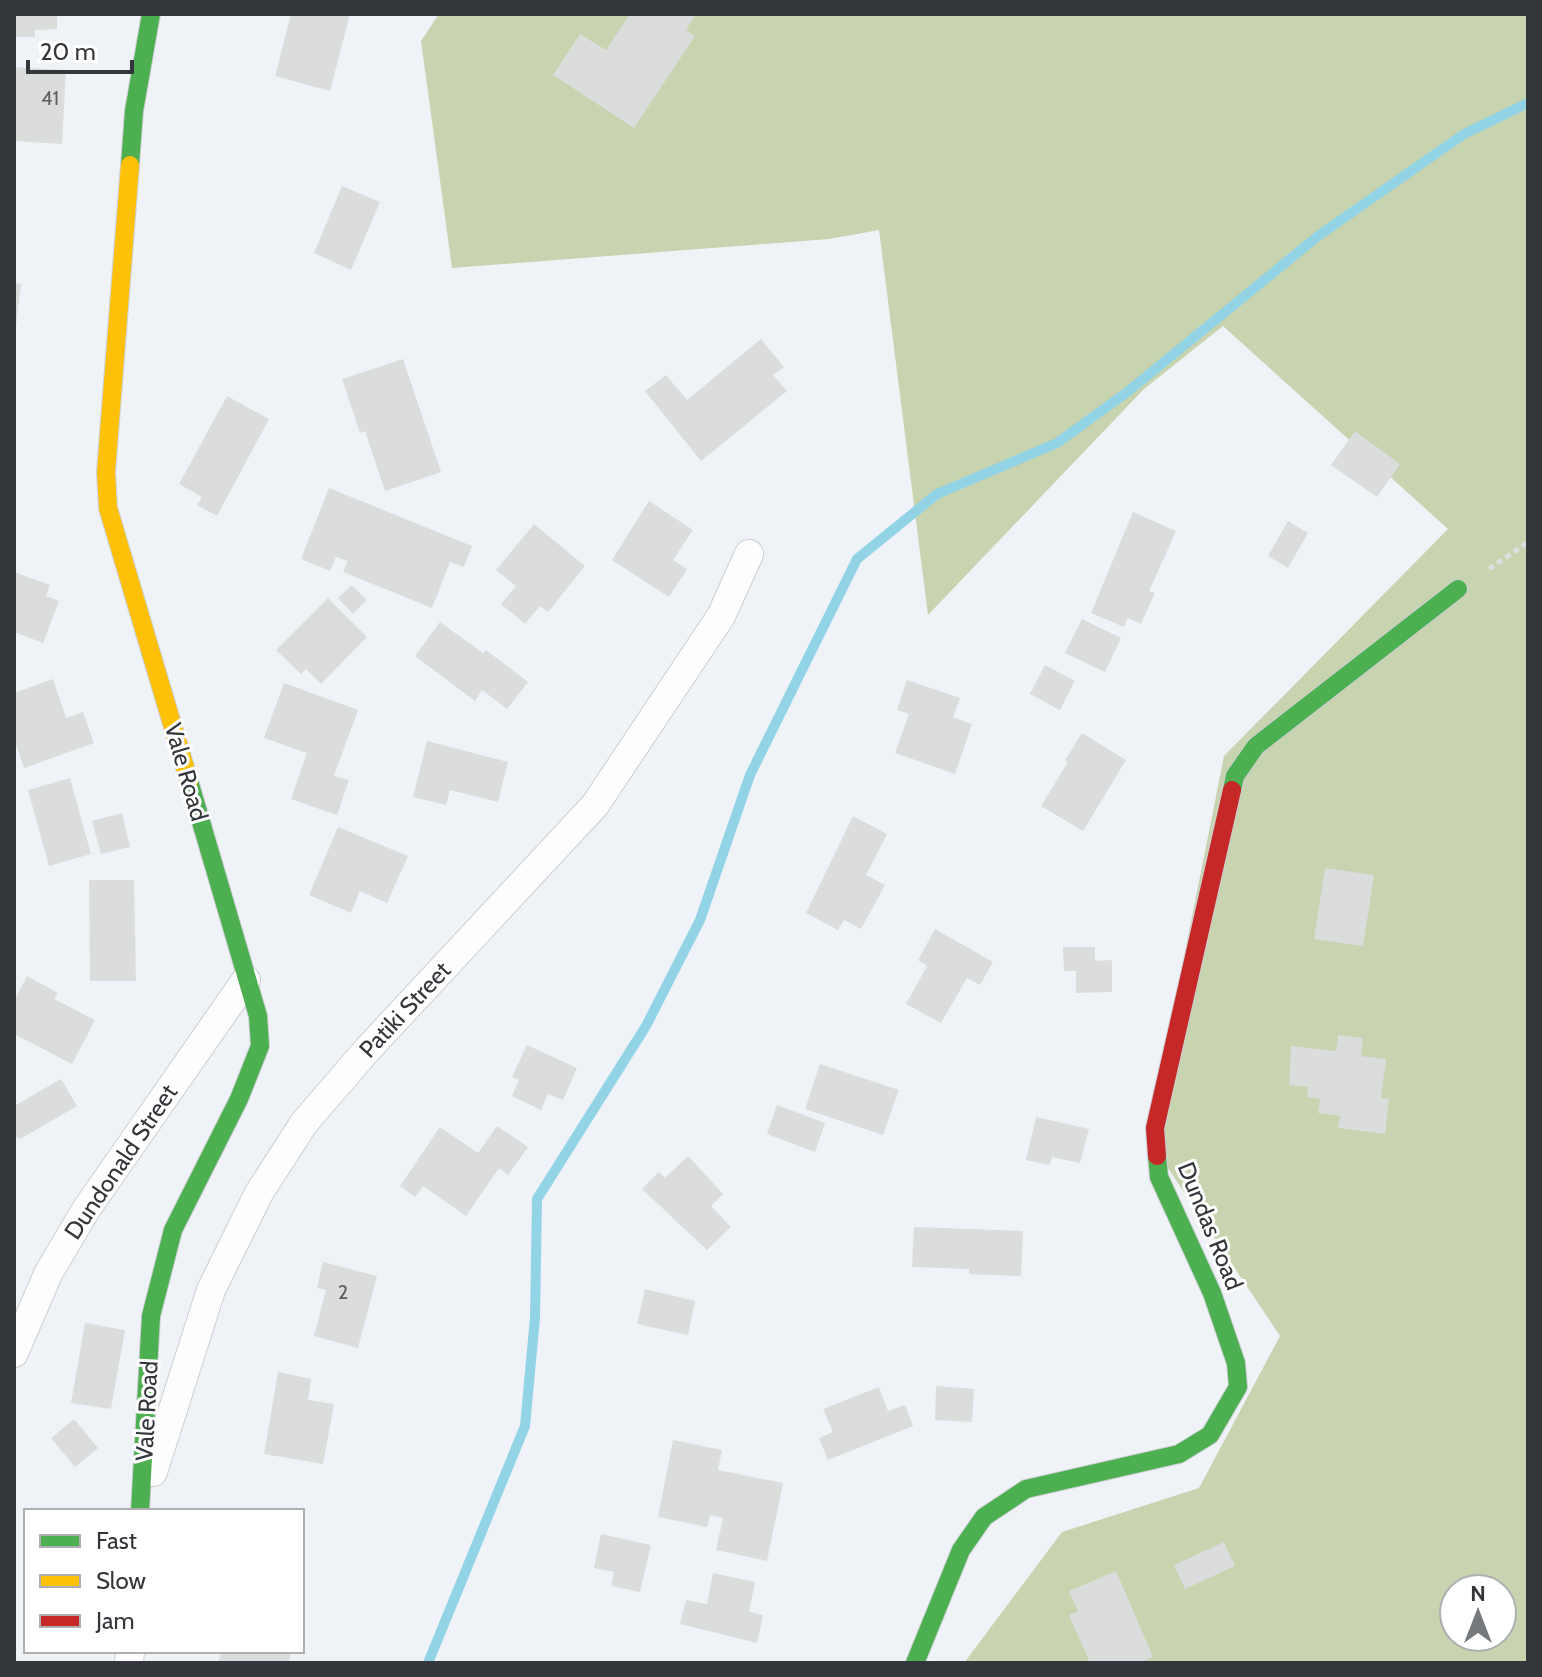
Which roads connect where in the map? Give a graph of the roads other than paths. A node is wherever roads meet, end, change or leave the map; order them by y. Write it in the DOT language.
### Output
graph roads {
  1 [pos="151,14"];
  2 [pos="749,554"];
  3 [pos="1458,589"];
  4 [pos="246,980"];
  5 [pos="14,1353"];
  6 [pos="141,1509"];
  7 [pos="142,1509"];
  8 [pos="915,1663"];
  1 -- 4 [label="street, Vale Road"];
  2 -- 7 [label="street, Patiki Street"];
  3 -- 8 [label="street, Dundas Road"];
  4 -- 5 [label="street, Dundonald Street"];
  4 -- 6 [label="street, Vale Road"];
}
